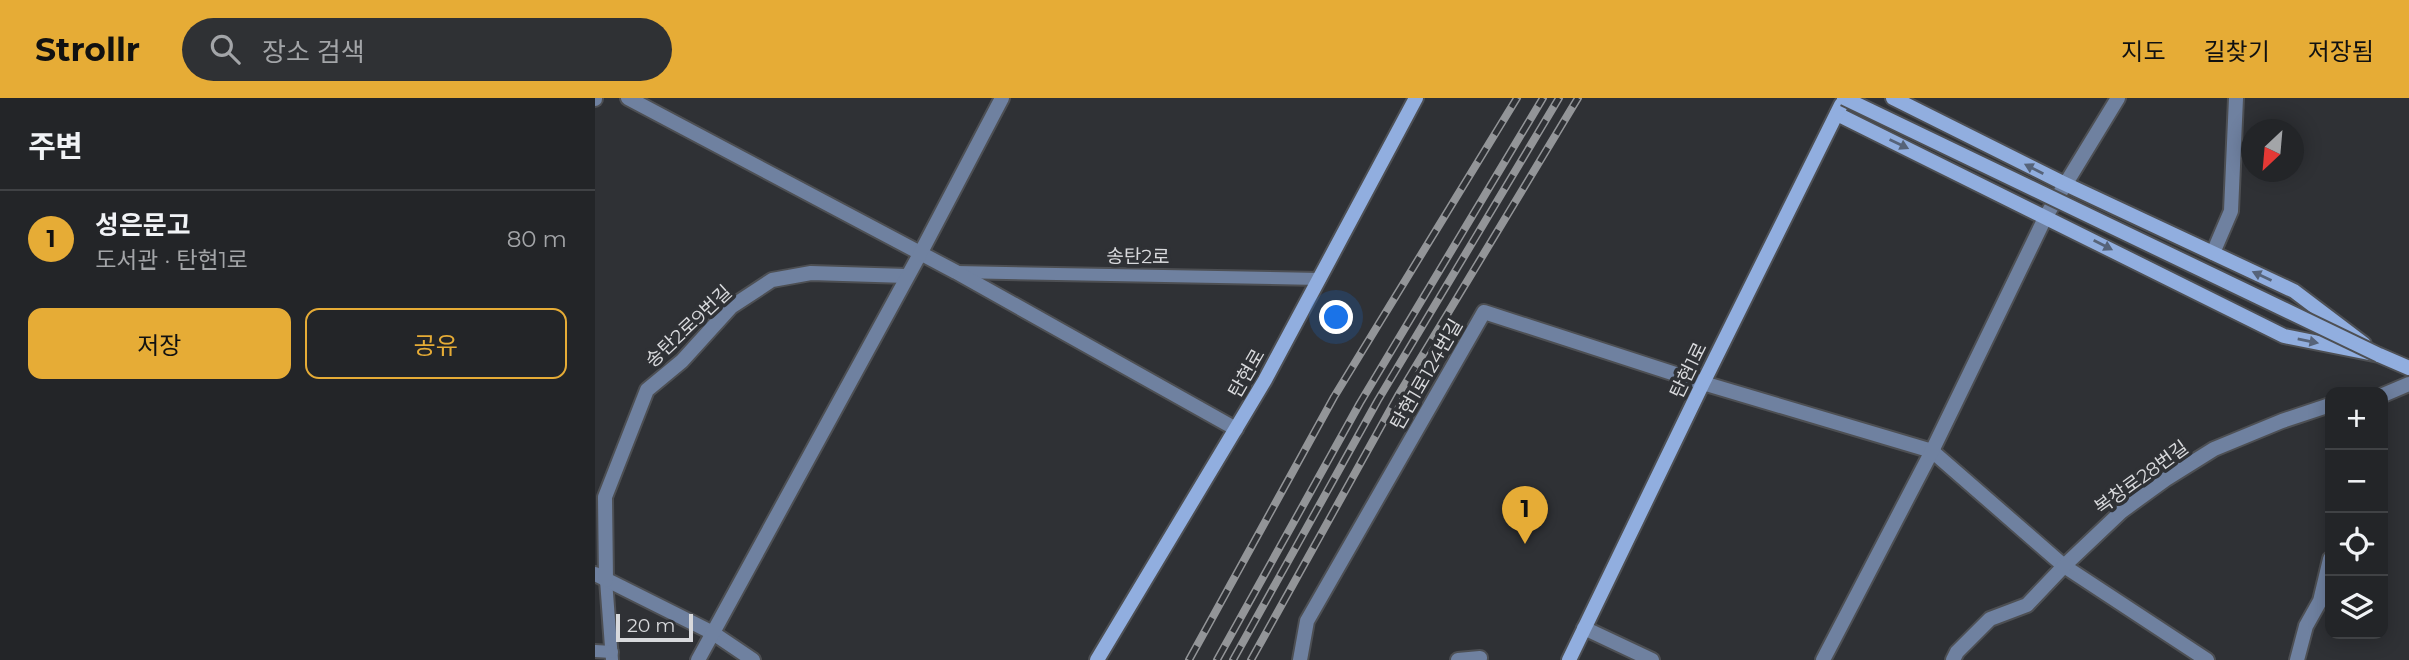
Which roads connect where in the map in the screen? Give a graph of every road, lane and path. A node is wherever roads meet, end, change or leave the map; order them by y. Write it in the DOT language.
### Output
graph roads {
  1 [pos="628,98"];
  2 [pos="1002,98"];
  3 [pos="1416,98"];
  4 [pos="1844,98"];
  5 [pos="1893,98"];
  6 [pos="2118,98"];
  7 [pos="2236,98"];
  8 [pos="1837,114"];
  9 [pos="2065,184"];
  10 [pos="2046,216"];
  11 [pos="2213,253"];
  12 [pos="920,254"];
  13 [pos="956,272"];
  14 [pos="907,276"];
  15 [pos="1320,279"];
  16 [pos="2379,355"];
  17 [pos="2409,368"];
  18 [pos="1703,383"];
  19 [pos="2409,384"];
  20 [pos="2388,393"];
  21 [pos="2325,407"];
  22 [pos="1236,429"];
  23 [pos="1932,451"];
  24 [pos="2064,566"];
  25 [pos="2326,576"];
  26 [pos="600,577"];
  27 [pos="1584,628"];
  28 [pos="713,633"];
  29 [pos="595,651"];
  30 [pos="612,656"];
  31 [pos="1480,658"];
  32 [pos="698,660"];
  33 [pos="753,660"];
  34 [pos="1097,660"];
  35 [pos="1300,660"];
  36 [pos="1458,660"];
  37 [pos="1569,660"];
  38 [pos="1652,660"];
  39 [pos="1823,660"];
  40 [pos="1953,660"];
  41 [pos="2207,660"];
  42 [pos="2297,660"];
  1 -- 12 [label="street, 송탄2로"];
  2 -- 12 [label="street"];
  3 -- 15 [label="street, 탄현로"];
  4 -- 8 [label="street, 탄현1로"];
  4 -- 16 [label="street, bridge"];
  9 -- 5 [label="street, one-way"];
  6 -- 9 [label="street"];
  7 -- 11 [label="street"];
  8 -- 10 [label="street, one-way"];
  8 -- 18 [label="street, 탄현1로"];
  9 -- 10 [label="street"];
  9 -- 11 [label="street"];
  10 -- 16 [label="street, one-way"];
  10 -- 23 [label="street"];
  16 -- 11 [label="street, one-way"];
  12 -- 13 [label="street, 송탄2로"];
  12 -- 14 [label="street"];
  13 -- 15 [label="lane, 송탄2로"];
  13 -- 22 [label="street, 송탄2로"];
  14 -- 26 [label="street, 송탄2로9번길"];
  14 -- 28 [label="street"];
  15 -- 22 [label="street, 탄현로"];
  16 -- 17 [label="street"];
  18 -- 23 [label="street"];
  18 -- 27 [label="street, 탄현1로"];
  18 -- 35 [label="street, 탄현1로124번길"];
  19 -- 20 [label="street"];
  21 -- 24 [label="street, 복창로28번길"];
  22 -- 34 [label="street, 탄현로"];
  23 -- 24 [label="street"];
  23 -- 39 [label="street"];
  24 -- 40 [label="street, 복창로28번길"];
  24 -- 41 [label="street"];
  25 -- 42 [label="street"];
  26 -- 28 [label="street"];
  26 -- 30 [label="lane"];
  27 -- 37 [label="street, 탄현1로"];
  27 -- 38 [label="street"];
  28 -- 32 [label="street"];
  28 -- 33 [label="street"];
  29 -- 30 [label="lane"];
  31 -- 36 [label="street"];
}
